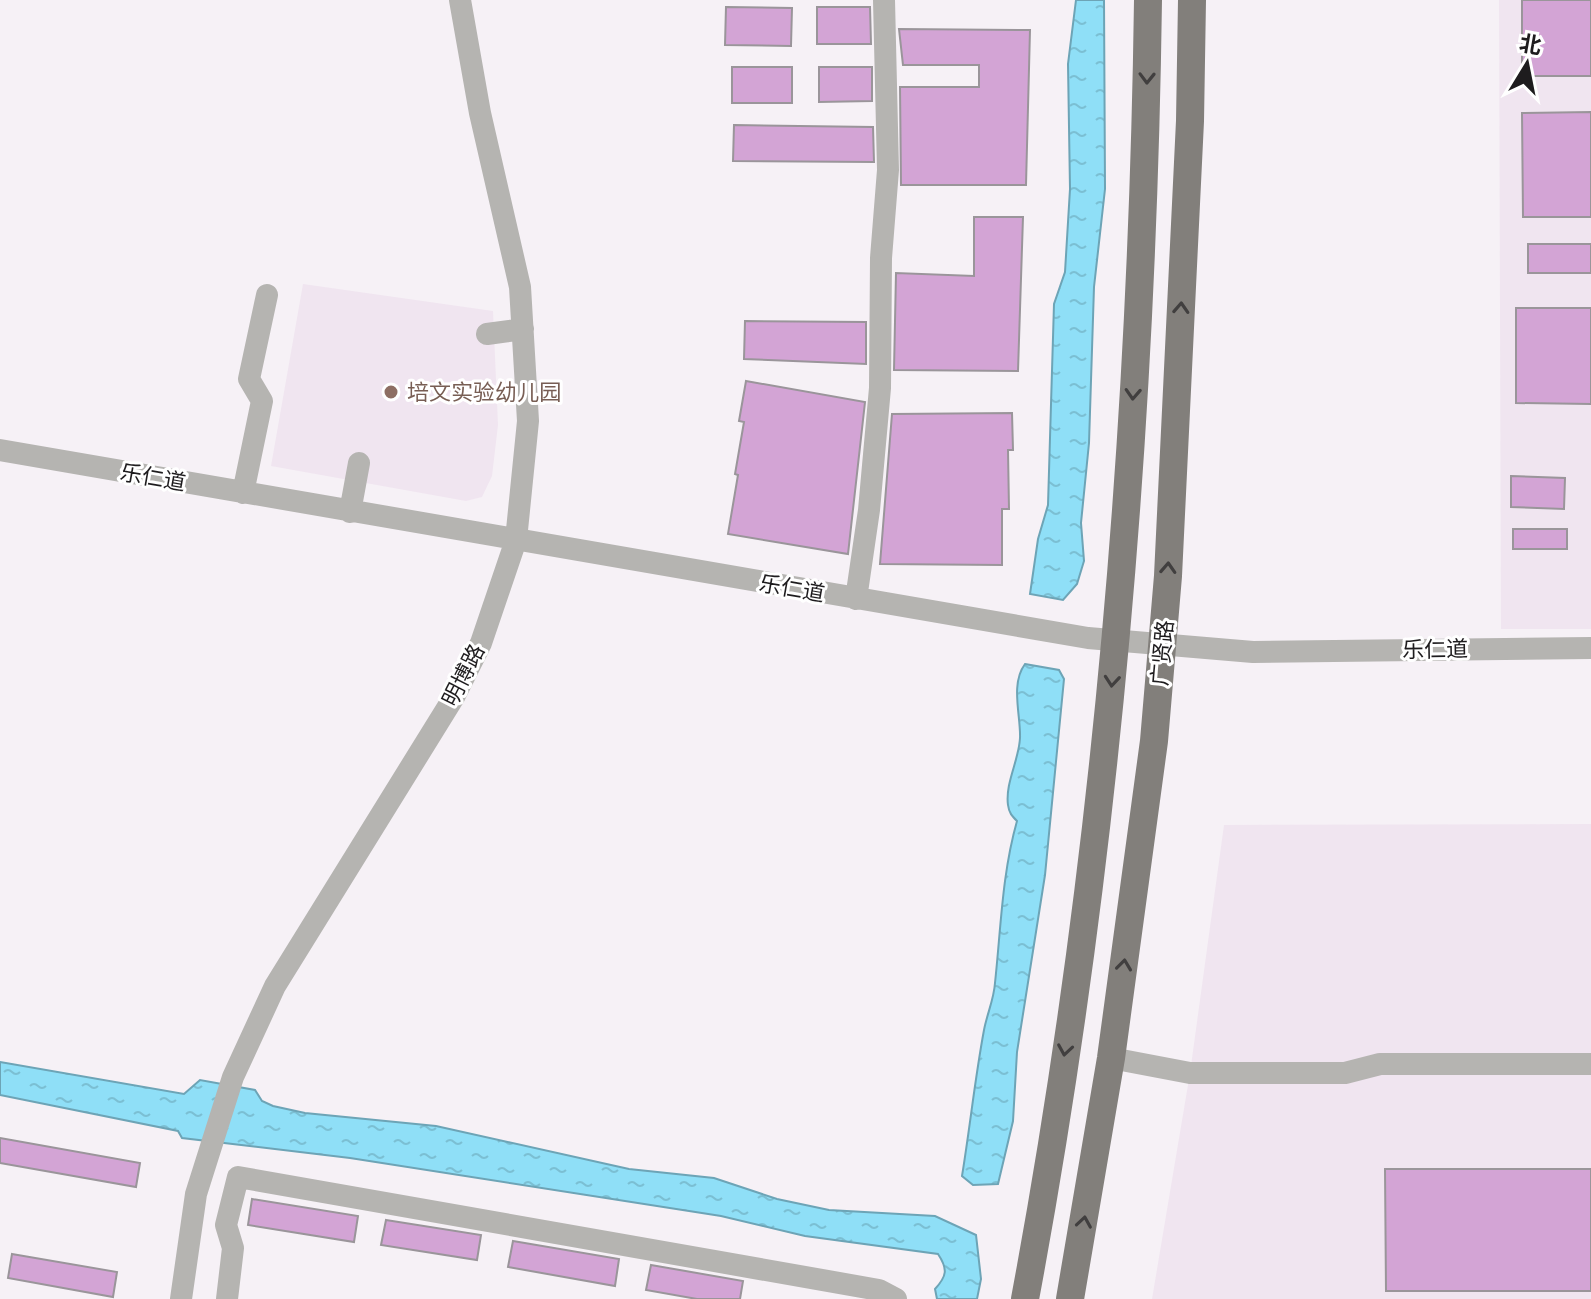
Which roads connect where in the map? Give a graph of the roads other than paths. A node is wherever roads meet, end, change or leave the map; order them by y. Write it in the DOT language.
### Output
graph roads {
  1 [pos="460,0"];
  2 [pos="884,0"];
  3 [pos="1148,0"];
  4 [pos="1192,0"];
  5 [pos="267,295"];
  6 [pos="523,329"];
  7 [pos="487,334"];
  8 [pos="0,450"];
  9 [pos="359,463"];
  10 [pos="243,493"];
  11 [pos="350,512"];
  12 [pos="516,540"];
  13 [pos="856,599"];
  14 [pos="1116,642"];
  15 [pos="1163,646"];
  16 [pos="1591,648"];
  17 [pos="1111,1058"];
  18 [pos="1591,1064"];
  19 [pos="181,1299"];
  20 [pos="227,1299"];
  21 [pos="896,1299"];
  22 [pos="1025,1299"];
  23 [pos="1070,1299"];
  1 -- 6 [label="street, 明博路"];
  2 -- 13 [label="street"];
  3 -- 14 [label="main road, one-way"];
  15 -- 4 [label="main road, 广贤路, one-way"];
  5 -- 10 [label="street"];
  6 -- 7 [label="street"];
  6 -- 12 [label="street, 明博路"];
  8 -- 10 [label="street, 乐仁道"];
  9 -- 11 [label="street"];
  10 -- 11 [label="street, 乐仁道"];
  11 -- 12 [label="street, 乐仁道"];
  12 -- 13 [label="street, 乐仁道"];
  12 -- 19 [label="street, 明博路"];
  13 -- 14 [label="street, 乐仁道"];
  14 -- 15 [label="street, 乐仁道"];
  14 -- 22 [label="main road, one-way"];
  15 -- 16 [label="street, 乐仁道"];
  17 -- 15 [label="main road, 广贤路, one-way"];
  17 -- 18 [label="street"];
  23 -- 17 [label="main road, 广贤路, one-way"];
  20 -- 21 [label="street"];
}
